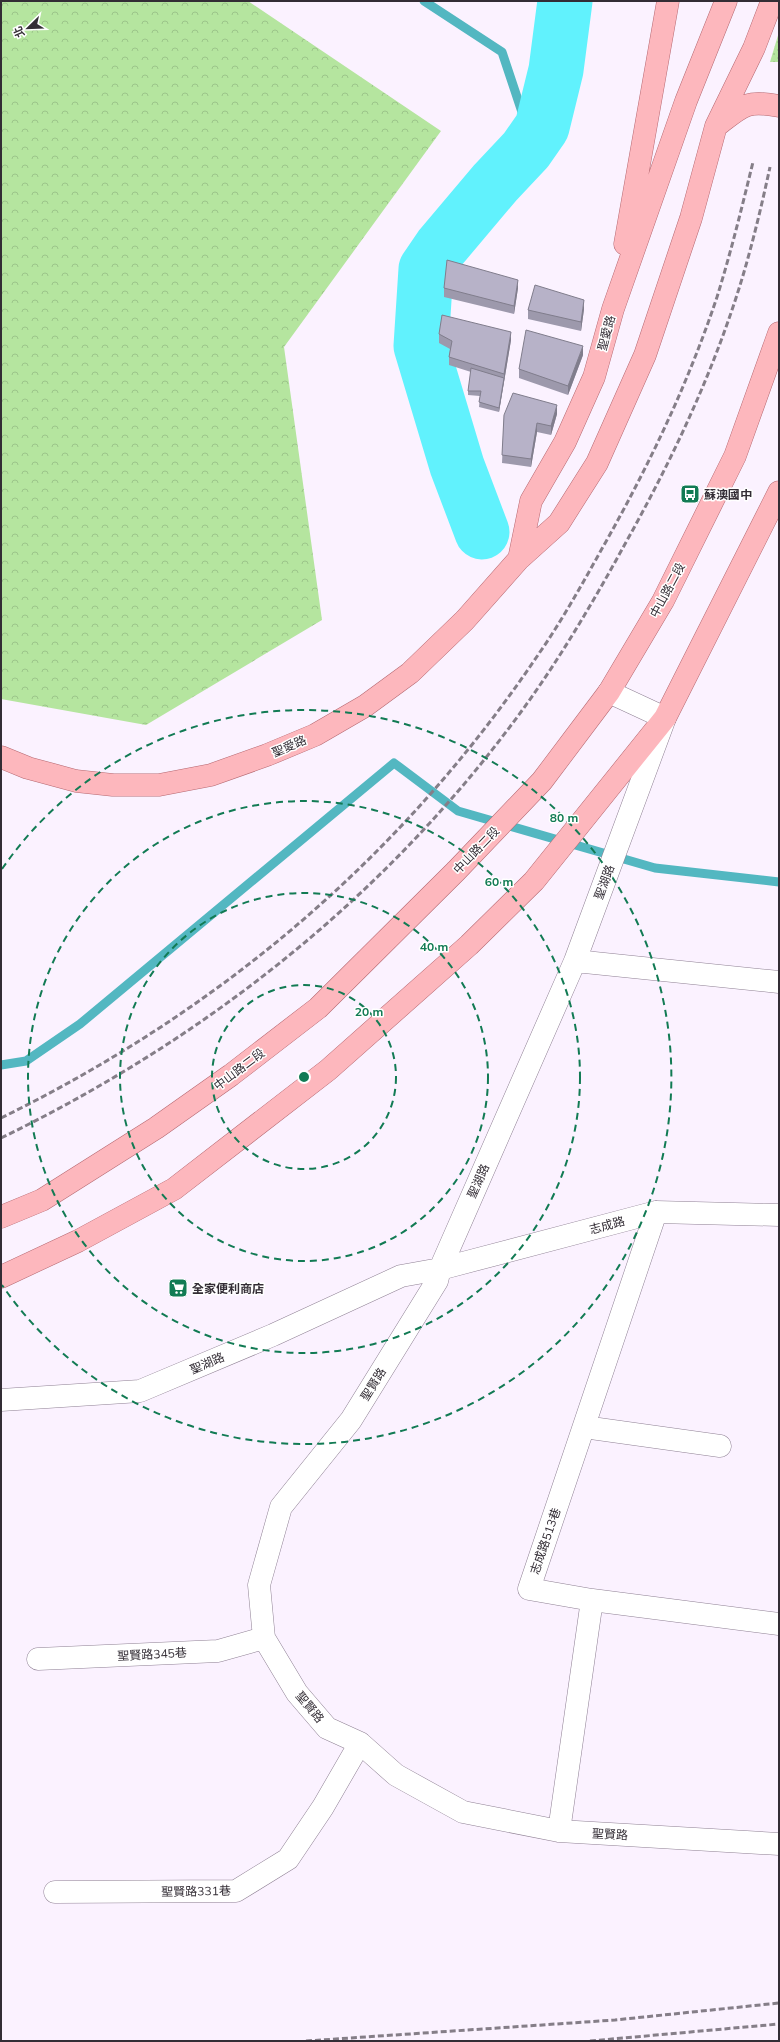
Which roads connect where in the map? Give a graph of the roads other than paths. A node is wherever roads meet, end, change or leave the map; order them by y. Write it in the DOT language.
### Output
graph roads {
  1 [pos="668,1"];
  2 [pos="726,1"];
  3 [pos="772,1"];
  4 [pos="779,106"];
  5 [pos="716,126"];
  6 [pos="613,309"];
  7 [pos="779,333"];
  8 [pos="779,492"];
  9 [pos="519,559"];
  10 [pos="610,692"];
  11 [pos="665,718"];
  12 [pos="1,757"];
  13 [pos="575,961"];
  14 [pos="779,982"];
  15 [pos="656,1212"];
  16 [pos="779,1215"];
  17 [pos="1,1217"];
  18 [pos="440,1269"];
  19 [pos="1,1277"];
  20 [pos="1,1400"];
  21 [pos="584,1427"];
  22 [pos="720,1446"];
  23 [pos="592,1600"];
  24 [pos="779,1624"];
  25 [pos="264,1638"];
  26 [pos="38,1659"];
  27 [pos="360,1744"];
  28 [pos="559,1831"];
  29 [pos="779,1844"];
  30 [pos="54,1892"];
  1 -- 6 [label="main road"];
  2 -- 6 [label="main road, 聖愛路"];
  3 -- 5 [label="main road, 聖愛路"];
  4 -- 5 [label="main road"];
  5 -- 9 [label="main road, 聖愛路"];
  6 -- 9 [label="main road, 聖愛路"];
  7 -- 10 [label="main road, 中山路二段"];
  8 -- 11 [label="main road"];
  9 -- 12 [label="main road, 聖愛路"];
  10 -- 11 [label="street"];
  10 -- 17 [label="main road, 中山路二段"];
  11 -- 13 [label="street, 聖湖路"];
  11 -- 19 [label="main road"];
  13 -- 14 [label="street"];
  13 -- 18 [label="street, 聖湖路"];
  15 -- 16 [label="street, 志成路"];
  15 -- 18 [label="street, 志成路"];
  15 -- 21 [label="street, 志成路513巷"];
  18 -- 20 [label="street, 聖湖路"];
  18 -- 25 [label="street, 聖賢路"];
  21 -- 22 [label="street"];
  21 -- 23 [label="street, 志成路513巷"];
  23 -- 24 [label="street"];
  23 -- 28 [label="street"];
  25 -- 26 [label="street, 聖賢路345巷"];
  25 -- 27 [label="street, 聖賢路"];
  27 -- 28 [label="street, 聖賢路"];
  27 -- 30 [label="street, 聖賢路331巷"];
  28 -- 29 [label="street, 聖賢路"];
}
